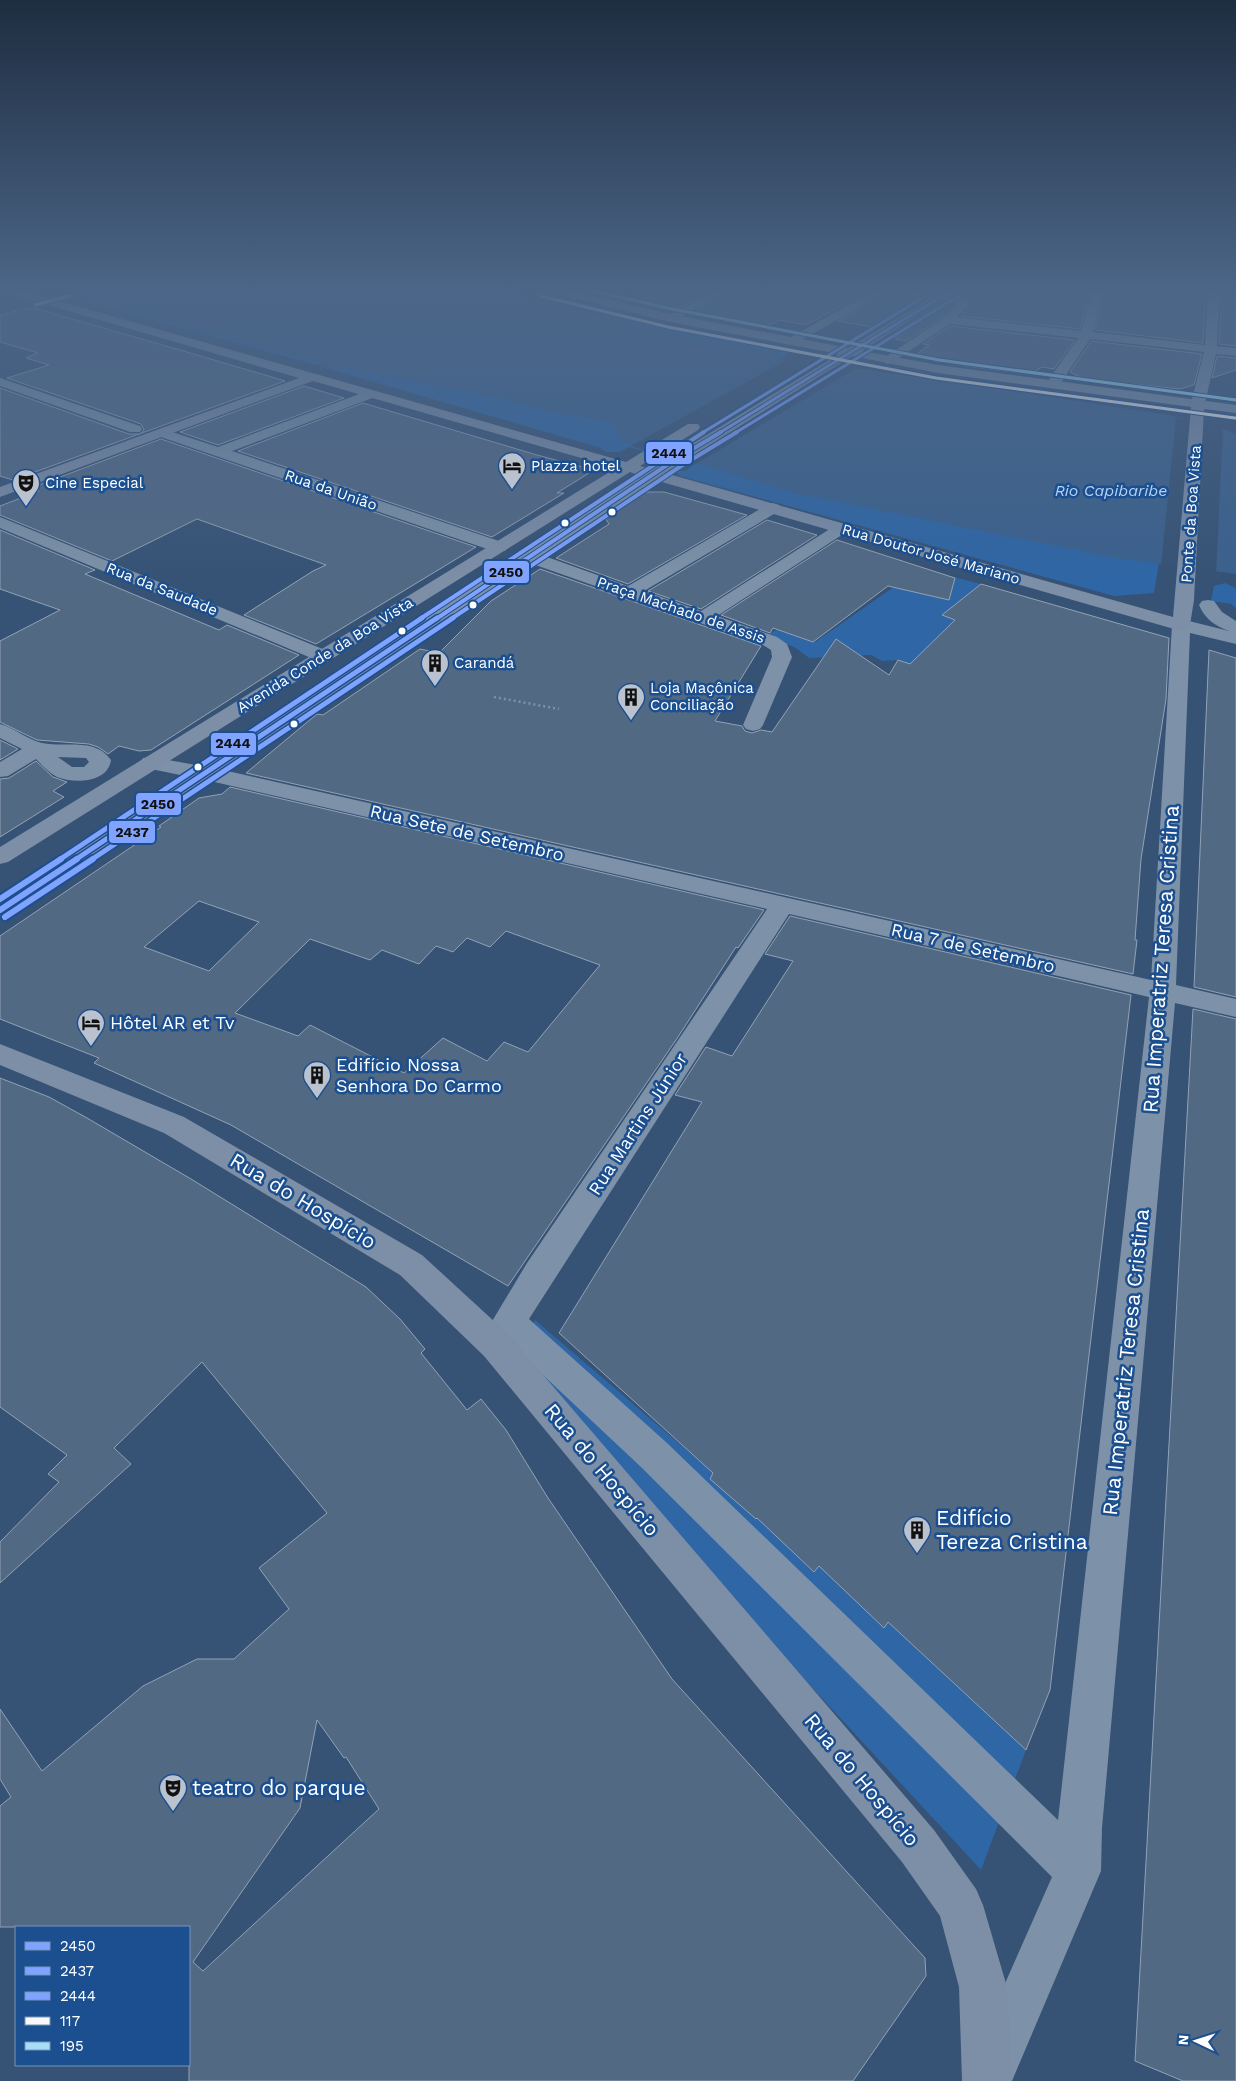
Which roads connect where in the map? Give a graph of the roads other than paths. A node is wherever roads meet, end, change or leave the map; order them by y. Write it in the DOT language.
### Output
graph roads {
  1 [pos="6,384"];
  2 [pos="261,384"];
  3 [pos="294,384"];
  4 [pos="337,384"];
  5 [pos="764,384"];
  6 [pos="798,384"];
  7 [pos="1053,384"];
  8 [pos="1203,384"];
  9 [pos="370,394"];
  10 [pos="1198,403"];
  11 [pos="1236,409"];
  12 [pos="135,429"];
  13 [pos="163,433"];
  14 [pos="75,450"];
  15 [pos="217,452"];
  16 [pos="627,467"];
  17 [pos="653,474"];
  18 [pos="0,492"];
  19 [pos="773,508"];
  20 [pos="0,522"];
  21 [pos="842,528"];
  22 [pos="499,547"];
  23 [pos="530,557"];
  24 [pos="630,592"];
  25 [pos="1208,605"];
  26 [pos="1183,612"];
  27 [pos="703,617"];
  28 [pos="1236,627"];
  29 [pos="1236,638"];
  30 [pos="323,656"];
  31 [pos="753,725"];
  32 [pos="0,730"];
  33 [pos="151,763"];
  34 [pos="0,771"];
  35 [pos="204,774"];
  36 [pos="0,857"];
  37 [pos="783,904"];
  38 [pos="0,910"];
  39 [pos="1163,992"];
  40 [pos="1236,1008"];
  41 [pos="0,1054"];
  42 [pos="502,1333"];
  43 [pos="1078,1870"];
  44 [pos="987,2081"];
  1 -- 12 [label="street"];
  2 -- 12 [label="main road"];
  3 -- 13 [label="main road"];
  4 -- 9 [label="main road, Rua Doutor José Mariano"];
  5 -- 16 [label="main road, Avenida Conde da Boa Vista"];
  6 -- 17 [label="main road, Avenida Conde da Boa Vista"];
  7 -- 10 [label="main road"];
  8 -- 10 [label="street"];
  9 -- 15 [label="street"];
  9 -- 16 [label="main road, Rua Doutor José Mariano"];
  10 -- 11 [label="main road"];
  10 -- 26 [label="main road, Ponte da Boa Vista"];
  12 -- 14 [label="main road"];
  13 -- 15 [label="street, Rua da União"];
  13 -- 18 [label="main road"];
  15 -- 22 [label="street, Rua da União"];
  16 -- 17 [label="main road, Rua Doutor José Mariano"];
  16 -- 22 [label="main road, Avenida Conde da Boa Vista"];
  17 -- 19 [label="main road, Rua Doutor José Mariano"];
  17 -- 23 [label="main road, Avenida Conde da Boa Vista"];
  19 -- 21 [label="main road, Rua Doutor José Mariano"];
  19 -- 24 [label="street"];
  20 -- 30 [label="street, Rua da Saudade"];
  21 -- 26 [label="main road, Rua Doutor José Mariano"];
  21 -- 27 [label="street"];
  22 -- 30 [label="main road, Avenida Conde da Boa Vista"];
  23 -- 24 [label="street, Praça Machado de Assis"];
  23 -- 35 [label="main road, Avenida Conde da Boa Vista"];
  24 -- 27 [label="street, Praça Machado de Assis"];
  25 -- 28 [label="street"];
  26 -- 29 [label="street, Rua Doutor José Mariano"];
  26 -- 39 [label="street, Rua Imperatriz Teresa Cristina"];
  27 -- 31 [label="street, Praça Machado de Assis"];
  30 -- 33 [label="main road, Avenida Conde da Boa Vista"];
  32 -- 34 [label="street"];
  33 -- 35 [label="street, Rua Sete de Setembro"];
  33 -- 36 [label="main road, Avenida Conde da Boa Vista"];
  35 -- 37 [label="street, Rua Sete de Setembro"];
  35 -- 38 [label="main road, Avenida Conde da Boa Vista"];
  37 -- 39 [label="street, Rua 7 de Setembro"];
  37 -- 42 [label="street, Rua Martins Júnior"];
  39 -- 40 [label="street, Rua 7 de Setembro"];
  39 -- 43 [label="street, Rua Imperatriz Teresa Cristina"];
  41 -- 42 [label="main road, Rua do Hospício"];
  42 -- 43 [label="street, Rua do Hospício"];
  42 -- 44 [label="main road, Rua do Hospício"];
  43 -- 44 [label="street, Rua Imperatriz Teresa Cristina"];
}
